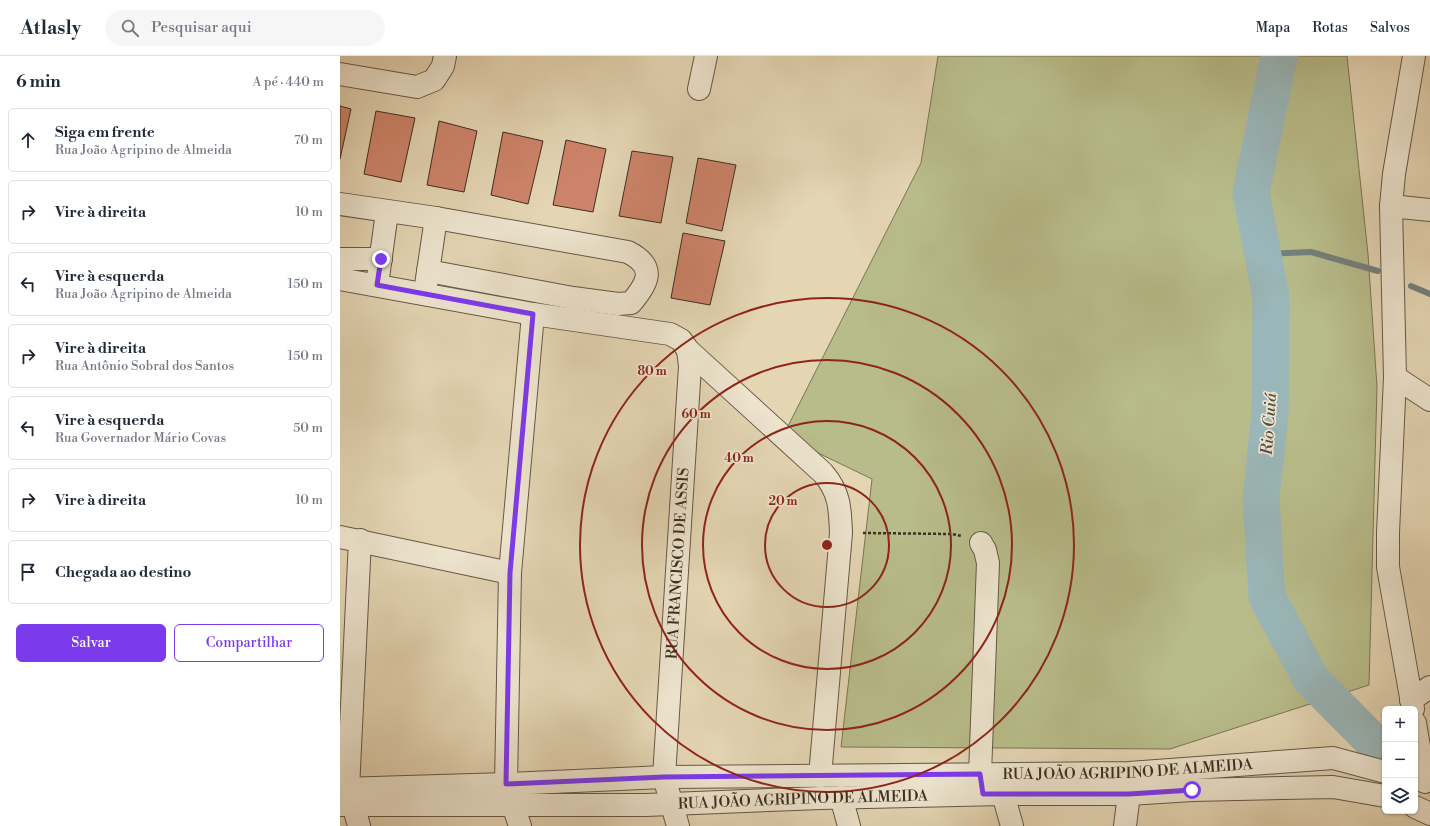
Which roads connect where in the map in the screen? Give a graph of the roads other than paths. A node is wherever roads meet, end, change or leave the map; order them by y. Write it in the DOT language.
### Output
graph roads {
  1 [pos="446,56"];
  2 [pos="706,56"];
  3 [pos="1414,56"];
  4 [pos="340,74"];
  5 [pos="699,89"];
  6 [pos="340,204"];
  7 [pos="1391,206"];
  8 [pos="1430,210"];
  9 [pos="387,212"];
  10 [pos="436,218"];
  11 [pos="381,259"];
  12 [pos="340,260"];
  13 [pos="428,271"];
  14 [pos="340,279"];
  15 [pos="377,285"];
  16 [pos="424,294"];
  17 [pos="533,314"];
  18 [pos="688,350"];
  19 [pos="1395,377"];
  20 [pos="1430,400"];
  21 [pos="350,538"];
  22 [pos="981,543"];
  23 [pos="510,573"];
  24 [pos="1430,687"];
  25 [pos="1412,705"];
  26 [pos="1418,742"];
  27 [pos="1382,771"];
  28 [pos="820,776"];
  29 [pos="664,777"];
  30 [pos="1423,782"];
  31 [pos="989,787"];
  32 [pos="510,794"];
  33 [pos="1129,794"];
  34 [pos="1382,795"];
  35 [pos="345,796"];
  36 [pos="841,798"];
  37 [pos="671,803"];
  38 [pos="1418,808"];
  39 [pos="1430,814"];
  40 [pos="359,826"];
  41 [pos="520,826"];
  42 [pos="678,826"];
  43 [pos="849,826"];
  44 [pos="1012,826"];
  45 [pos="1126,826"];
  1 -- 4 [label="street"];
  2 -- 5 [label="street"];
  3 -- 7 [label="street"];
  6 -- 9 [label="street"];
  7 -- 8 [label="street"];
  7 -- 19 [label="street"];
  9 -- 10 [label="street"];
  9 -- 11 [label="street"];
  10 -- 13 [label="street"];
  10 -- 13 [label="street"];
  11 -- 12 [label="street"];
  11 -- 15 [label="street"];
  13 -- 16 [label="street"];
  14 -- 15 [label="street"];
  15 -- 16 [label="street"];
  16 -- 17 [label="street"];
  17 -- 18 [label="street"];
  17 -- 23 [label="street"];
  18 -- 28 [label="street"];
  18 -- 29 [label="street, RUA FRANCISCO DE ASSIS"];
  19 -- 20 [label="street"];
  19 -- 25 [label="street"];
  21 -- 23 [label="street"];
  21 -- 35 [label="street"];
  22 -- 31 [label="street"];
  23 -- 32 [label="street"];
  24 -- 25 [label="street"];
  26 -- 30 [label="street"];
  27 -- 31 [label="street, RUA JOÃO AGRIPINO DE ALMEIDA"];
  28 -- 29 [label="street, RUA JOÃO AGRIPINO DE ALMEIDA"];
  28 -- 31 [label="street, RUA JOÃO AGRIPINO DE ALMEIDA"];
  29 -- 32 [label="street, RUA JOÃO AGRIPINO DE ALMEIDA"];
  29 -- 37 [label="street, RUA FRANCISCO DE ASSIS"];
  31 -- 33 [label="street, RUA JOÃO AGRIPINO DE ALMEIDA"];
  31 -- 36 [label="street, RUA JOÃO AGRIPINO DE ALMEIDA"];
  31 -- 44 [label="street"];
  32 -- 35 [label="street, RUA JOÃO AGRIPINO DE ALMEIDA"];
  32 -- 37 [label="street, RUA JOÃO AGRIPINO DE ALMEIDA"];
  32 -- 41 [label="street"];
  33 -- 34 [label="street, RUA JOÃO AGRIPINO DE ALMEIDA"];
  33 -- 45 [label="street"];
  35 -- 40 [label="street"];
  36 -- 37 [label="street, RUA JOÃO AGRIPINO DE ALMEIDA"];
  36 -- 43 [label="street"];
  37 -- 42 [label="street, RUA FRANCISCO DE ASSIS"];
  38 -- 39 [label="street"];
}
